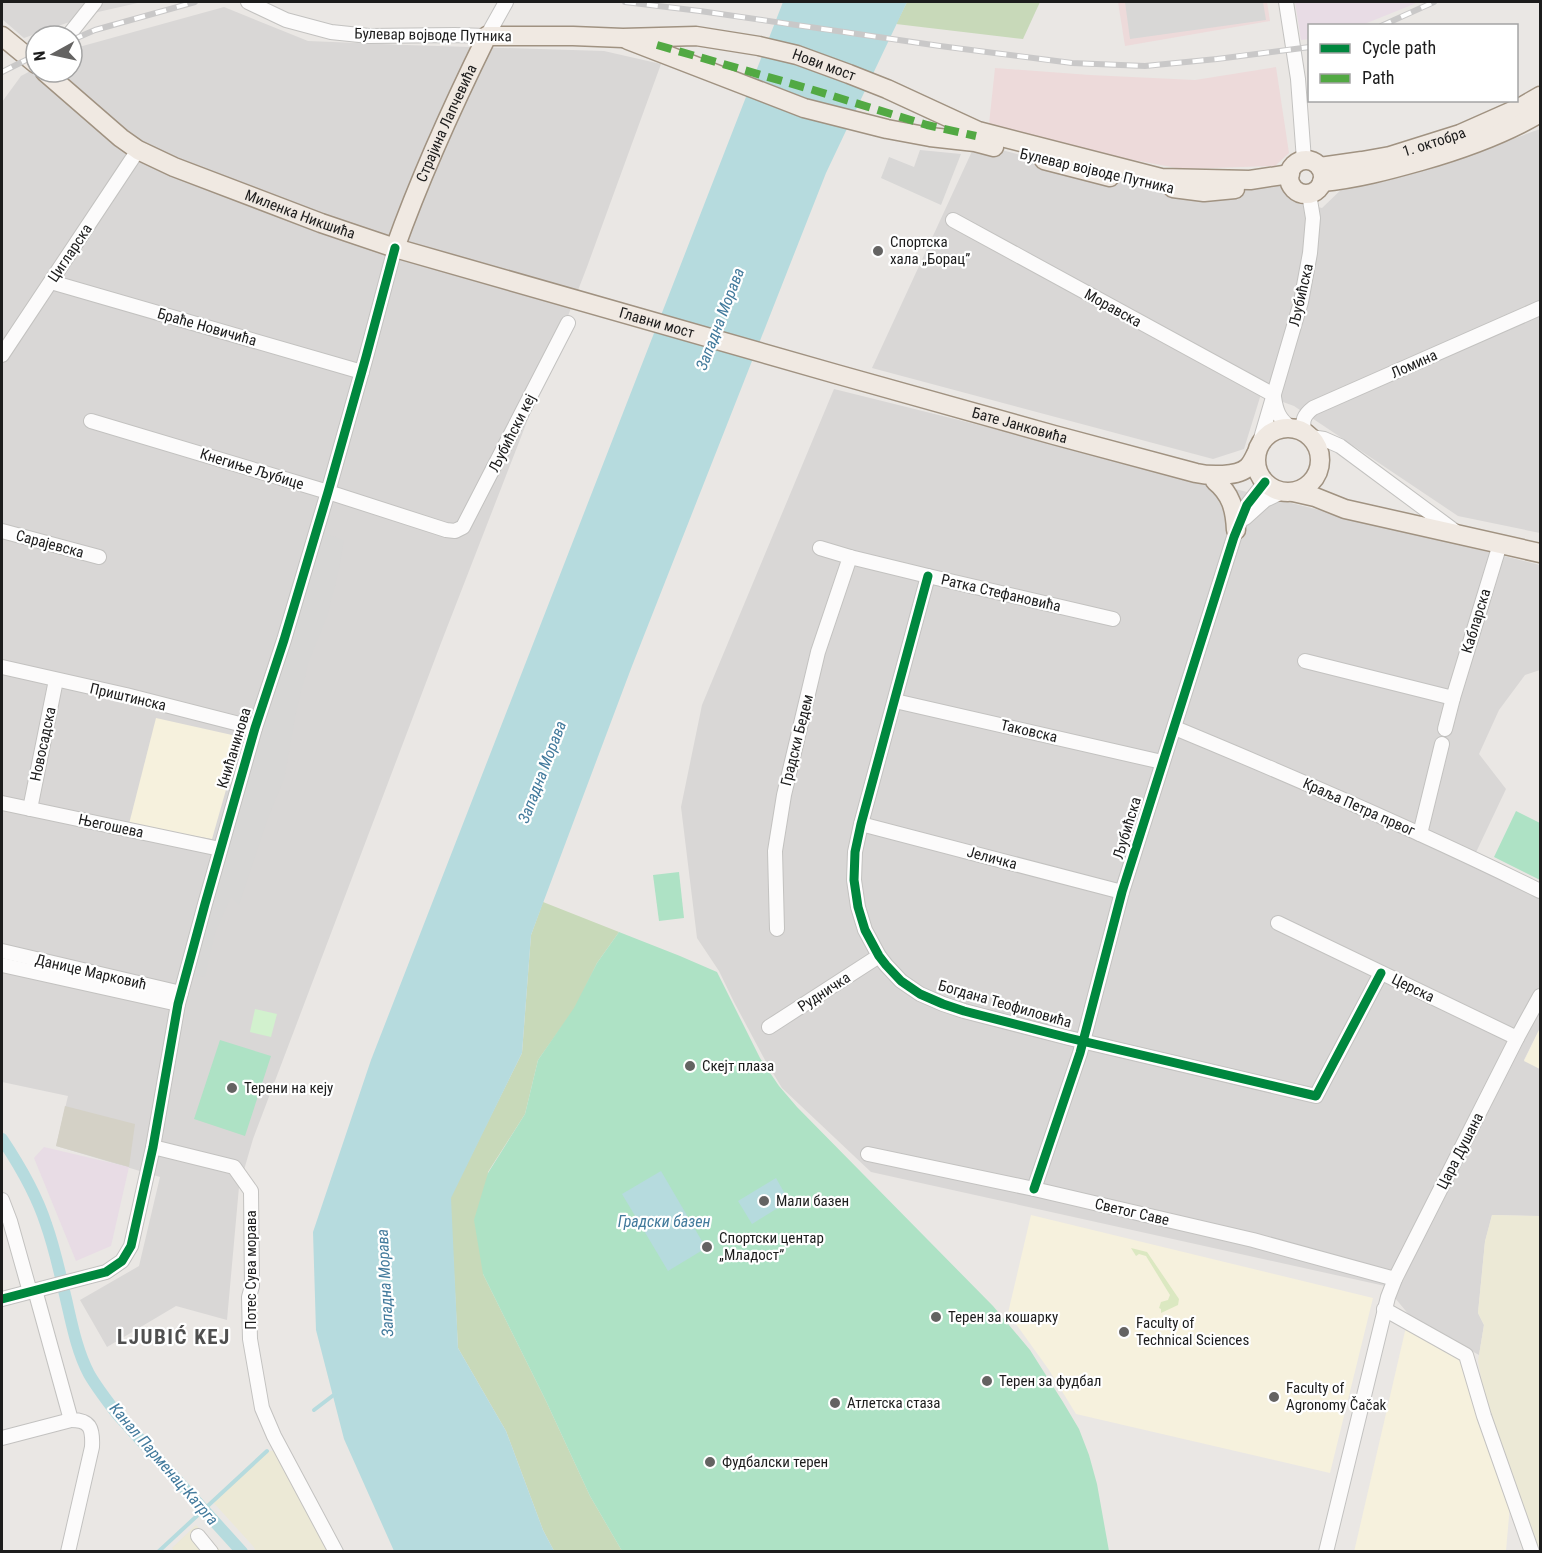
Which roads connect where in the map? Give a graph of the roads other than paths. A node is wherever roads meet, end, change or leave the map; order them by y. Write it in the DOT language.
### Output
graph roads {
  1 [pos="95,2"];
  2 [pos="248,2"];
  3 [pos="506,2"];
  4 [pos="1286,2"];
  5 [pos="78,24"];
  6 [pos="2,36"];
  7 [pos="487,36"];
  8 [pos="657,44"];
  9 [pos="24,54"];
  10 [pos="59,84"];
  11 [pos="1540,96"];
  12 [pos="1540,112"];
  13 [pos="976,136"];
  14 [pos="138,150"];
  15 [pos="1314,176"];
  16 [pos="1290,179"];
  17 [pos="953,220"];
  18 [pos="395,248"];
  19 [pos="51,282"];
  20 [pos="583,301"];
  21 [pos="1540,308"];
  22 [pos="568,322"];
  23 [pos="2,355"];
  24 [pos="362,372"];
  25 [pos="836,374"];
  26 [pos="1274,395"];
  27 [pos="91,421"];
  28 [pos="1302,432"];
  29 [pos="1257,449"];
  30 [pos="1319,467"];
  31 [pos="1209,478"];
  32 [pos="1263,481"];
  33 [pos="328,492"];
  34 [pos="1287,492"];
  35 [pos="1345,509"];
  36 [pos="1238,526"];
  37 [pos="446,530"];
  38 [pos="2,531"];
  39 [pos="1460,535"];
  40 [pos="1500,544"];
  41 [pos="820,548"];
  42 [pos="1540,553"];
  43 [pos="99,557"];
  44 [pos="850,557"];
  45 [pos="928,576"];
  46 [pos="1113,619"];
  47 [pos="1305,661"];
  48 [pos="2,667"];
  49 [pos="56,680"];
  50 [pos="1453,698"];
  51 [pos="895,701"];
  52 [pos="255,728"];
  53 [pos="1175,728"];
  54 [pos="1445,729"];
  55 [pos="1442,744"];
  56 [pos="1162,762"];
  57 [pos="2,803"];
  58 [pos="30,809"];
  59 [pos="861,824"];
  60 [pos="1420,834"];
  61 [pos="220,849"];
  62 [pos="1540,891"];
  63 [pos="1122,892"];
  64 [pos="1278,923"];
  65 [pos="777,929"];
  66 [pos="2,951"];
  67 [pos="879,956"];
  68 [pos="2,965"];
  69 [pos="1381,973"];
  70 [pos="1540,996"];
  71 [pos="180,999"];
  72 [pos="769,1027"];
  73 [pos="1516,1038"];
  74 [pos="1083,1041"];
  75 [pos="153,1147"];
  76 [pos="868,1154"];
  77 [pos="1034,1189"];
  78 [pos="2,1200"];
  79 [pos="1395,1279"];
  80 [pos="33,1291"];
  81 [pos="2,1299"];
  82 [pos="1384,1309"];
  83 [pos="70,1420"];
  84 [pos="2,1438"];
  85 [pos="198,1536"];
  86 [pos="68,1551"];
  87 [pos="212,1551"];
  88 [pos="336,1551"];
  89 [pos="1326,1551"];
  90 [pos="1532,1551"];
  1 -- 5 [label="street"];
  2 -- 7 [label="street, Булевар војводе Путника"];
  3 -- 7 [label="street, Страјина Лапчевића"];
  4 -- 15 [label="street, Љубићска"];
  6 -- 9 [label="main road"];
  7 -- 8 [label="main road, Булевар војводе Путника"];
  7 -- 18 [label="main road, Страјина Лапчевића"];
  8 -- 13 [label="main road"];
  8 -- 13 [label="main road, Нови мост"];
  10 -- 14 [label="main road, Миленка Никшића"];
  11 -- 15 [label="main road, 1. октобра"];
  12 -- 15 [label="main road, 1. октобра"];
  13 -- 16 [label="main road, Булевар војводе Путника"];
  14 -- 18 [label="main road, Миленка Никшића"];
  14 -- 19 [label="street, Цигларска"];
  15 -- 16 [label="main road"];
  15 -- 16 [label="main road"];
  15 -- 26 [label="street, Љубићска"];
  17 -- 26 [label="street, Моравска"];
  18 -- 20 [label="main road, Миленка Никшића"];
  18 -- 24 [label="street, Книћанинова"];
  19 -- 23 [label="street, Цигларска"];
  19 -- 24 [label="street, Браће Новичића"];
  20 -- 25 [label="main road, Главни мост"];
  21 -- 28 [label="street, Ломина"];
  22 -- 37 [label="street, Љубићски кеј"];
  24 -- 33 [label="street, Книћанинова"];
  25 -- 31 [label="main road, Бате Јанковића"];
  26 -- 28 [label="street"];
  26 -- 29 [label="street, Љубићска"];
  27 -- 33 [label="street, Кнегиње Љубице"];
  28 -- 29 [label="main road"];
  28 -- 30 [label="main road"];
  28 -- 39 [label="street"];
  29 -- 31 [label="main road, Бате Јанковића"];
  29 -- 32 [label="main road"];
  30 -- 34 [label="main road"];
  30 -- 35 [label="main road"];
  31 -- 32 [label="main road, Бате Јанковића"];
  31 -- 36 [label="main road"];
  32 -- 34 [label="main road"];
  32 -- 36 [label="street, Љубићска"];
  33 -- 37 [label="street, Кнегиње Љубице"];
  33 -- 52 [label="street, Книћанинова"];
  34 -- 35 [label="main road"];
  34 -- 36 [label="street"];
  35 -- 39 [label="main road"];
  36 -- 53 [label="street, Љубићска"];
  38 -- 43 [label="street, Сарајевска"];
  39 -- 40 [label="main road"];
  40 -- 42 [label="main road"];
  40 -- 50 [label="street, Кабларска"];
  41 -- 44 [label="street, Ратка Стефановића"];
  44 -- 45 [label="street, Ратка Стефановића"];
  44 -- 65 [label="street, Градски Бедем"];
  45 -- 46 [label="street, Ратка Стефановића"];
  45 -- 51 [label="street, Богдана Теофиловића"];
  47 -- 50 [label="street"];
  48 -- 49 [label="street, Приштинска"];
  49 -- 52 [label="street, Приштинска"];
  49 -- 58 [label="street, Новосадска"];
  50 -- 54 [label="street, Кабларска"];
  51 -- 56 [label="street, Таковска"];
  51 -- 59 [label="street, Богдана Теофиловића"];
  52 -- 61 [label="street, Книћанинова"];
  53 -- 56 [label="street, Љубићска"];
  53 -- 60 [label="street, Краља Петра првог"];
  55 -- 60 [label="street"];
  56 -- 63 [label="street, Љубићска"];
  57 -- 58 [label="street, Његошева"];
  58 -- 61 [label="street, Његошева"];
  59 -- 63 [label="street, Јеличка"];
  59 -- 67 [label="street, Богдана Теофиловића"];
  60 -- 62 [label="street, Краља Петра првог"];
  61 -- 71 [label="street, Книћанинова"];
  63 -- 74 [label="street, Љубићска"];
  64 -- 69 [label="street, Церска"];
  66 -- 71 [label="street, Данице Марковић"];
  67 -- 72 [label="street, Рудничка"];
  67 -- 74 [label="street, Богдана Теофиловића"];
  68 -- 71 [label="street, Данице Марковић"];
  69 -- 73 [label="street, Церска"];
  69 -- 74 [label="street, Богдана Теофиловића"];
  70 -- 73 [label="street, Цара Душана"];
  71 -- 75 [label="street, Книћанинова"];
  73 -- 79 [label="street, Цара Душана"];
  74 -- 77 [label="street, Љубићска"];
  75 -- 80 [label="street, Книћанинова"];
  75 -- 88 [label="street, Потес Сува морава"];
  76 -- 77 [label="street, Светог Саве"];
  77 -- 79 [label="street, Светог Саве"];
  78 -- 80 [label="street"];
  79 -- 82 [label="street, Цара Душана"];
  80 -- 81 [label="street"];
  80 -- 83 [label="street"];
  82 -- 89 [label="street, Цара Душана"];
  82 -- 90 [label="street"];
  83 -- 84 [label="street"];
  83 -- 86 [label="street"];
  85 -- 87 [label="street"];
}
